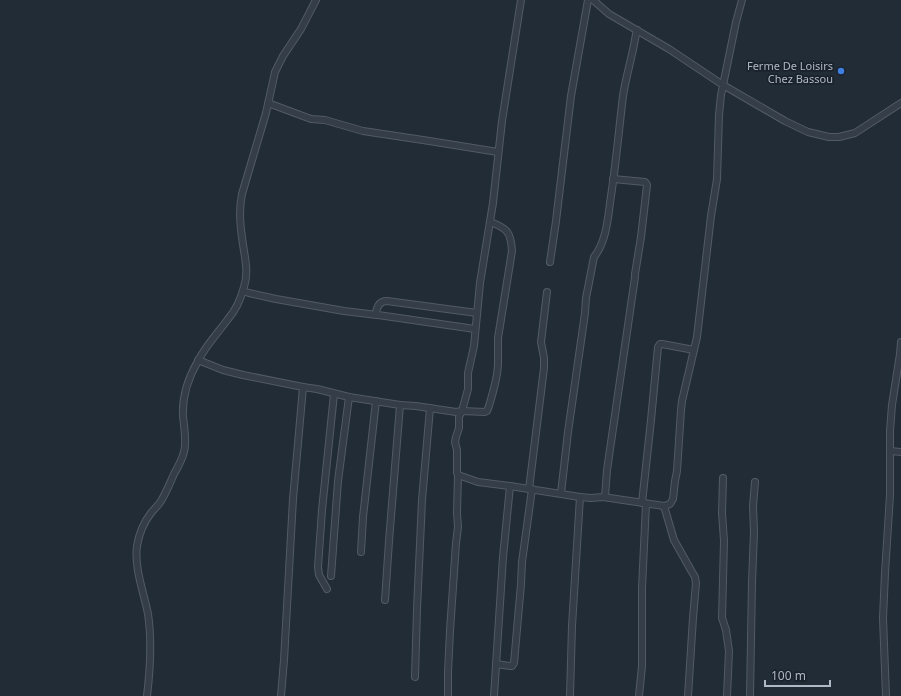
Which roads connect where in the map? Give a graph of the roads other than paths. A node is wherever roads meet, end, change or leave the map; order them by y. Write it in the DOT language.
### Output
graph roads {
  1 [pos="316,0"];
  2 [pos="521,0"];
  3 [pos="588,0"];
  4 [pos="593,0"];
  5 [pos="742,0"];
  6 [pos="636,30"];
  7 [pos="724,85"];
  8 [pos="268,103"];
  9 [pos="901,103"];
  10 [pos="498,152"];
  11 [pos="613,179"];
  12 [pos="490,222"];
  13 [pos="550,262"];
  14 [pos="243,291"];
  15 [pos="547,292"];
  16 [pos="477,313"];
  17 [pos="377,315"];
  18 [pos="475,328"];
  19 [pos="901,342"];
  20 [pos="694,350"];
  21 [pos="198,360"];
  22 [pos="302,387"];
  23 [pos="334,394"];
  24 [pos="894,394"];
  25 [pos="901,394"];
  26 [pos="348,397"];
  27 [pos="376,401"];
  28 [pos="400,405"];
  29 [pos="430,408"];
  30 [pos="462,411"];
  31 [pos="890,451"];
  32 [pos="901,452"];
  33 [pos="458,475"];
  34 [pos="723,478"];
  35 [pos="755,482"];
  36 [pos="510,486"];
  37 [pos="531,489"];
  38 [pos="561,494"];
  39 [pos="580,497"];
  40 [pos="605,497"];
  41 [pos="644,503"];
  42 [pos="664,506"];
  43 [pos="361,552"];
  44 [pos="331,576"];
  45 [pos="328,589"];
  46 [pos="386,600"];
  47 [pos="496,664"];
  48 [pos="416,677"];
  49 [pos="147,696"];
  50 [pos="280,696"];
  51 [pos="448,696"];
  52 [pos="494,696"];
  53 [pos="570,696"];
  54 [pos="639,696"];
  55 [pos="688,696"];
  56 [pos="727,696"];
  57 [pos="750,696"];
  58 [pos="886,696"];
  1 -- 8 [label="street"];
  2 -- 10 [label="street"];
  3 -- 13 [label="street"];
  4 -- 6 [label="street"];
  5 -- 7 [label="street"];
  6 -- 7 [label="street"];
  6 -- 11 [label="street"];
  7 -- 9 [label="street"];
  7 -- 20 [label="street"];
  8 -- 10 [label="street"];
  8 -- 14 [label="street"];
  10 -- 12 [label="street"];
  11 -- 38 [label="street"];
  11 -- 40 [label="street"];
  12 -- 16 [label="street"];
  12 -- 30 [label="street"];
  14 -- 17 [label="street"];
  14 -- 21 [label="street"];
  15 -- 37 [label="street"];
  16 -- 17 [label="street"];
  16 -- 18 [label="street"];
  17 -- 18 [label="street"];
  18 -- 30 [label="street"];
  19 -- 24 [label="street"];
  20 -- 41 [label="street"];
  20 -- 42 [label="street"];
  21 -- 22 [label="street"];
  21 -- 49 [label="street"];
  22 -- 23 [label="street"];
  22 -- 50 [label="street"];
  23 -- 26 [label="street"];
  23 -- 45 [label="street"];
  24 -- 25 [label="street"];
  24 -- 31 [label="street"];
  26 -- 27 [label="street"];
  26 -- 44 [label="street"];
  27 -- 28 [label="street"];
  27 -- 43 [label="street"];
  28 -- 29 [label="street"];
  28 -- 46 [label="street"];
  29 -- 30 [label="street"];
  29 -- 48 [label="street"];
  30 -- 33 [label="street"];
  31 -- 32 [label="street"];
  31 -- 58 [label="street"];
  33 -- 36 [label="street"];
  33 -- 51 [label="street"];
  34 -- 56 [label="street"];
  35 -- 57 [label="street"];
  36 -- 37 [label="street"];
  36 -- 47 [label="street"];
  37 -- 38 [label="street"];
  37 -- 47 [label="street"];
  38 -- 39 [label="street"];
  39 -- 40 [label="street"];
  39 -- 53 [label="street"];
  40 -- 41 [label="street"];
  41 -- 42 [label="street"];
  41 -- 54 [label="street"];
  42 -- 55 [label="street"];
  47 -- 52 [label="street"];
}
